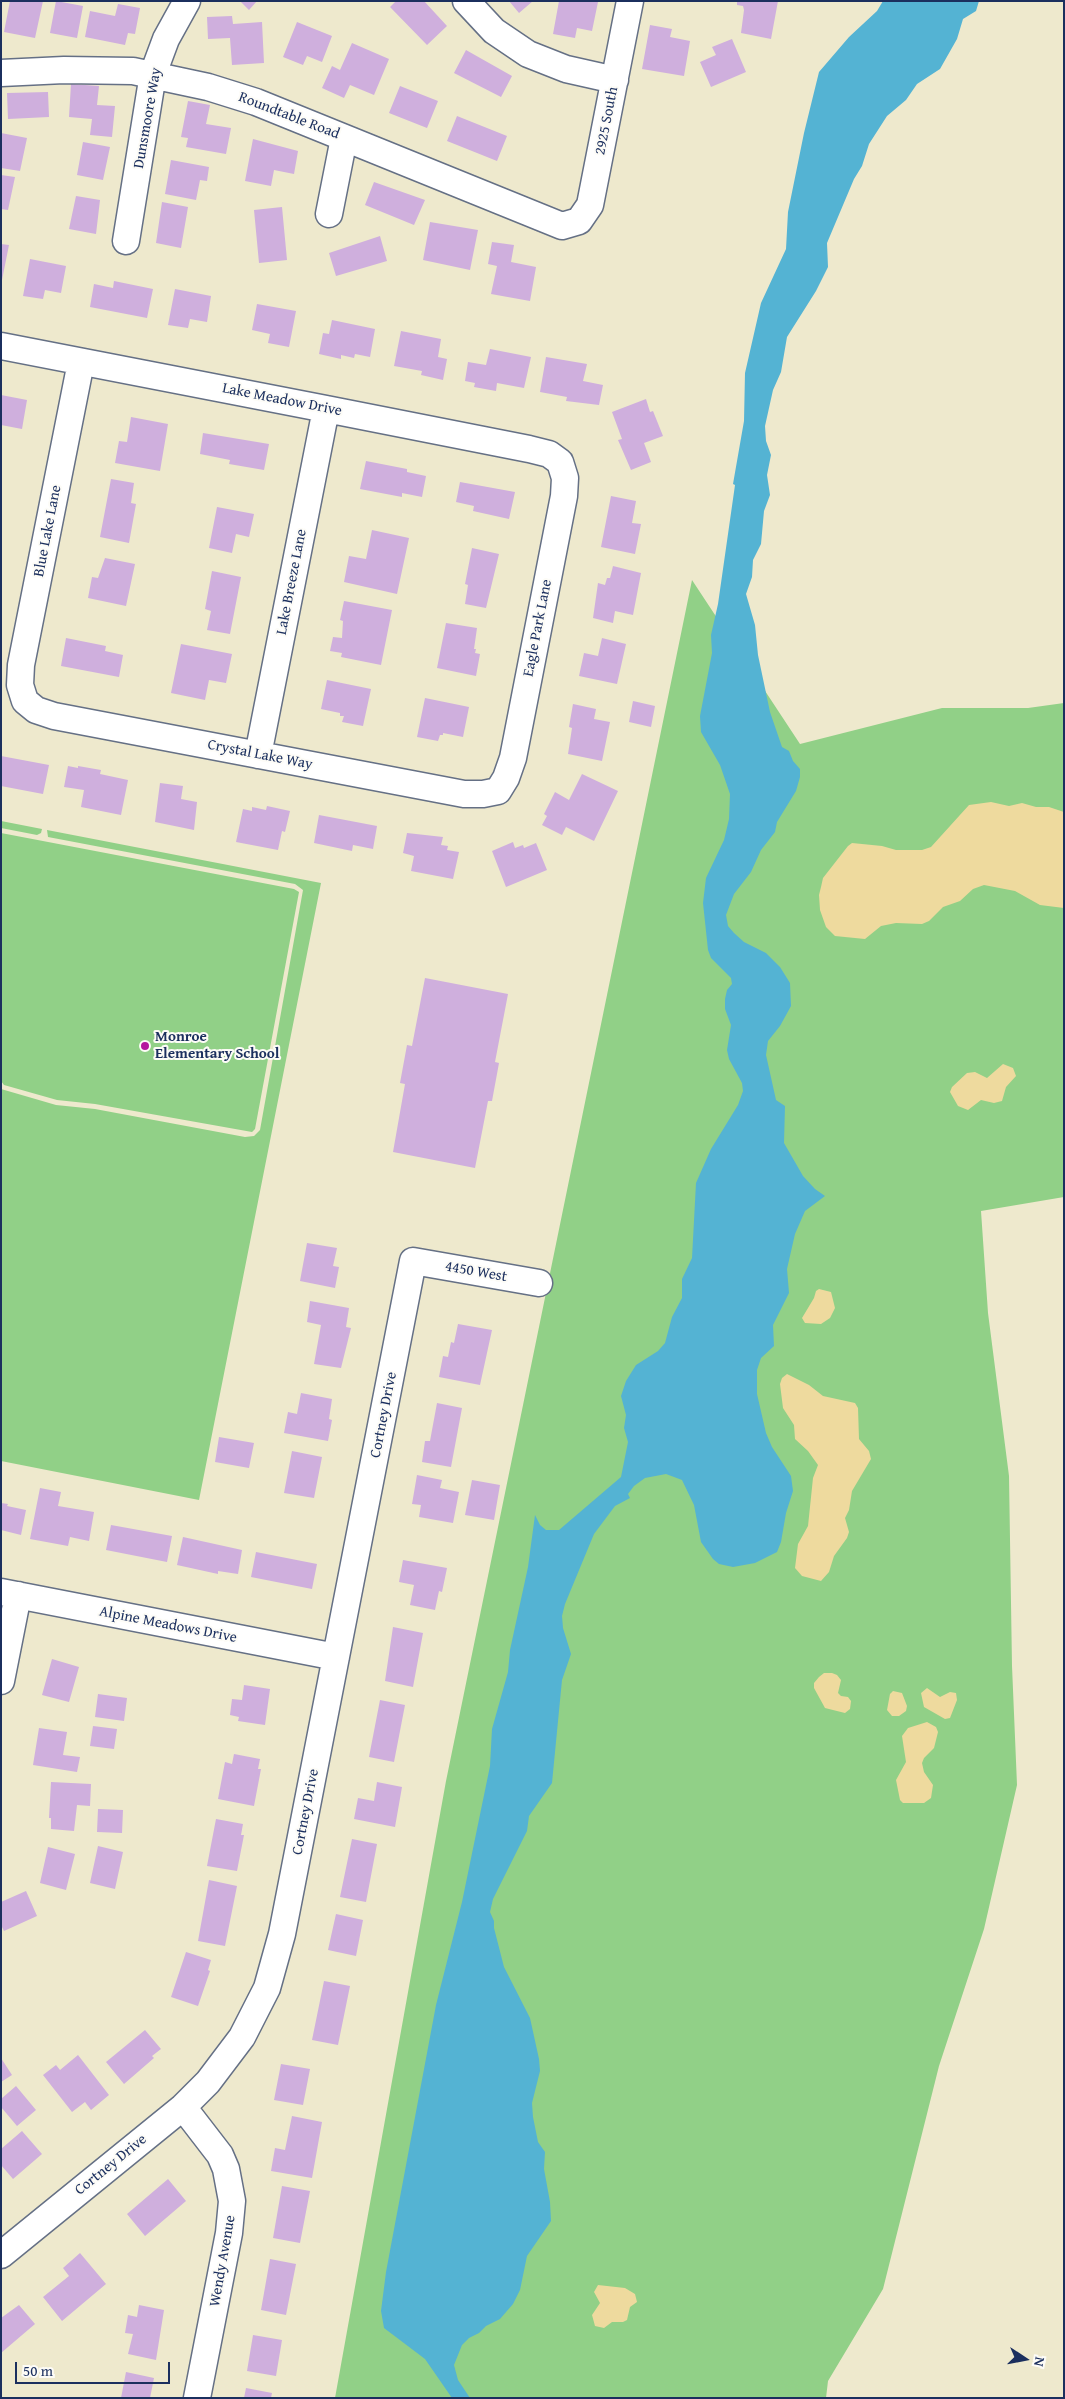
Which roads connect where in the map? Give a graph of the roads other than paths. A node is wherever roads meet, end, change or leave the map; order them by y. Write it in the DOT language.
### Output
graph roads {
  1 [pos="188,1"];
  2 [pos="466,1"];
  3 [pos="630,1"];
  4 [pos="1,73"];
  5 [pos="153,74"];
  6 [pos="615,80"];
  7 [pos="344,138"];
  8 [pos="329,214"];
  9 [pos="562,226"];
  10 [pos="126,240"];
  11 [pos="1,346"];
  12 [pos="81,362"];
  13 [pos="326,409"];
  14 [pos="560,462"];
  15 [pos="25,701"];
  16 [pos="258,755"];
  17 [pos="498,791"];
  18 [pos="413,1261"];
  19 [pos="539,1283"];
  20 [pos="9,1594"];
  21 [pos="336,1657"];
  22 [pos="1,1681"];
  23 [pos="183,2107"];
  24 [pos="1,2256"];
  25 [pos="197,2398"];
  1 -- 5 [label="street, Dunsmoore Way"];
  2 -- 6 [label="street"];
  3 -- 6 [label="street, 2925 South"];
  4 -- 5 [label="street, Roundtable Road"];
  5 -- 7 [label="street, Roundtable Road"];
  5 -- 10 [label="street, Dunsmoore Way"];
  6 -- 9 [label="street, 2925 South"];
  7 -- 8 [label="street"];
  7 -- 9 [label="street, Roundtable Road"];
  11 -- 12 [label="street, Lake Meadow Drive"];
  12 -- 13 [label="street, Lake Meadow Drive"];
  12 -- 15 [label="street, Blue Lake Lane"];
  13 -- 14 [label="street, Lake Meadow Drive"];
  13 -- 16 [label="street, Lake Breeze Lane"];
  14 -- 17 [label="street, Eagle Park Lane"];
  15 -- 16 [label="street, Crystal Lake Way"];
  16 -- 17 [label="street, Crystal Lake Way"];
  18 -- 19 [label="street, 4450 West"];
  18 -- 21 [label="street, Cortney Drive"];
  20 -- 21 [label="street, Alpine Meadows Drive"];
  20 -- 22 [label="street"];
  21 -- 23 [label="street, Cortney Drive"];
  23 -- 24 [label="street, Cortney Drive"];
  23 -- 25 [label="street, Wendy Avenue"];
}
